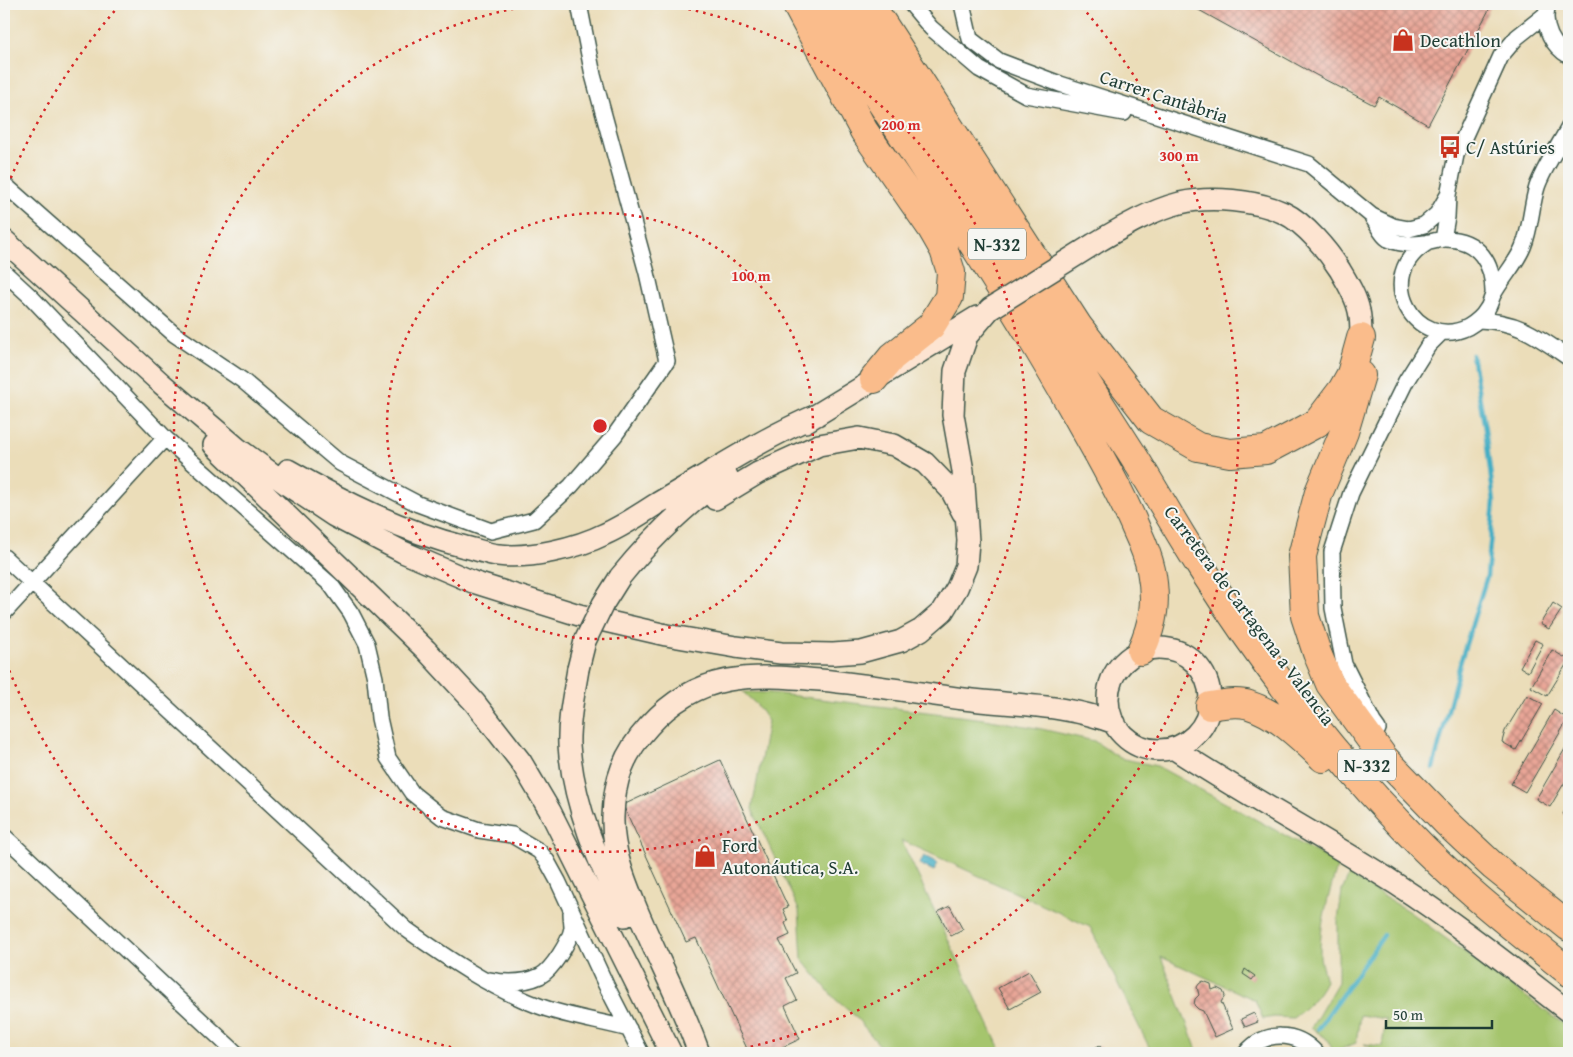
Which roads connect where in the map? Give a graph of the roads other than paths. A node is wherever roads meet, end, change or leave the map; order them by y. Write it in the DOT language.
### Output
graph roads {
  1 [pos="579,4"];
  2 [pos="796,4"];
  3 [pos="817,4"];
  4 [pos="845,4"];
  5 [pos="870,4"];
  6 [pos="910,4"];
  7 [pos="962,4"];
  8 [pos="1546,7"];
  9 [pos="1569,56"];
  10 [pos="1190,126"];
  11 [pos="1569,127"];
  12 [pos="4,184"];
  13 [pos="1448,195"];
  14 [pos="1372,216"];
  15 [pos="4,240"];
  16 [pos="1436,240"];
  17 [pos="4,272"];
  18 [pos="56,288"];
  19 [pos="1493,295"];
  20 [pos="990,309"];
  21 [pos="1478,320"];
  22 [pos="1442,332"];
  23 [pos="1361,338"];
  24 [pos="1569,358"];
  25 [pos="874,379"];
  26 [pos="817,415"];
  27 [pos="165,438"];
  28 [pos="1151,484"];
  29 [pos="967,520"];
  30 [pos="662,531"];
  31 [pos="4,557"];
  32 [pos="32,583"];
  33 [pos="4,613"];
  34 [pos="579,616"];
  35 [pos="1141,651"];
  36 [pos="853,683"];
  37 [pos="1210,706"];
  38 [pos="1115,724"];
  39 [pos="1173,748"];
  40 [pos="4,836"];
  41 [pos="1455,878"];
  42 [pos="1543,908"];
  43 [pos="570,910"];
  44 [pos="1569,927"];
  45 [pos="1569,949"];
  46 [pos="1569,972"];
  47 [pos="482,978"];
  48 [pos="1569,1012"];
  49 [pos="629,1029"];
  50 [pos="1249,1050"];
  51 [pos="236,1053"];
  52 [pos="641,1053"];
  53 [pos="671,1053"];
  54 [pos="692,1053"];
  55 [pos="699,1053"];
  56 [pos="1236,1053"];
  57 [pos="1316,1053"];
  1 -- 12 [label="street"];
  2 -- 25 [label="highway"];
  3 -- 35 [label="highway"];
  4 -- 28 [label="highway, Carretera de Cartagena a Valencia / N-332"];
  5 -- 23 [label="highway"];
  6 -- 10 [label="street"];
  7 -- 10 [label="street, Carrer Cantàbria"];
  8 -- 9 [label="street"];
  8 -- 13 [label="street"];
  10 -- 14 [label="street, Carrer Cantàbria"];
  11 -- 19 [label="street"];
  13 -- 14 [label="street"];
  13 -- 16 [label="street"];
  14 -- 16 [label="street"];
  15 -- 18 [label="main road"];
  16 -- 19 [label="street"];
  16 -- 22 [label="street"];
  17 -- 27 [label="street"];
  18 -- 26 [label="main road"];
  18 -- 34 [label="main road"];
  18 -- 53 [label="main road"];
  19 -- 21 [label="street"];
  20 -- 23 [label="main road, bridge"];
  20 -- 25 [label="main road"];
  20 -- 29 [label="main road"];
  21 -- 22 [label="street"];
  21 -- 24 [label="street"];
  22 -- 42 [label="street"];
  23 -- 42 [label="highway"];
  25 -- 26 [label="main road"];
  26 -- 30 [label="main road"];
  27 -- 32 [label="street"];
  27 -- 43 [label="street"];
  28 -- 41 [label="highway, Carretera de Cartagena a Valencia / N-332"];
  28 -- 45 [label="highway, Carretera de Cartagena a Valencia / N-332"];
  29 -- 30 [label="main road"];
  29 -- 34 [label="main road"];
  30 -- 54 [label="main road, bridge"];
  31 -- 32 [label="street"];
  32 -- 33 [label="street"];
  32 -- 47 [label="street"];
  34 -- 36 [label="main road"];
  35 -- 37 [label="main road"];
  35 -- 38 [label="main road"];
  36 -- 38 [label="main road"];
  36 -- 55 [label="main road"];
  37 -- 39 [label="main road"];
  37 -- 41 [label="highway"];
  38 -- 39 [label="main road"];
  39 -- 48 [label="main road"];
  40 -- 51 [label="street"];
  41 -- 46 [label="highway, Carretera de Cartagena a Valencia / N-332"];
  42 -- 44 [label="highway"];
  43 -- 47 [label="street"];
  43 -- 49 [label="street"];
  47 -- 49 [label="street"];
  49 -- 52 [label="street"];
  50 -- 56 [label="street"];
  50 -- 57 [label="street"];
}
